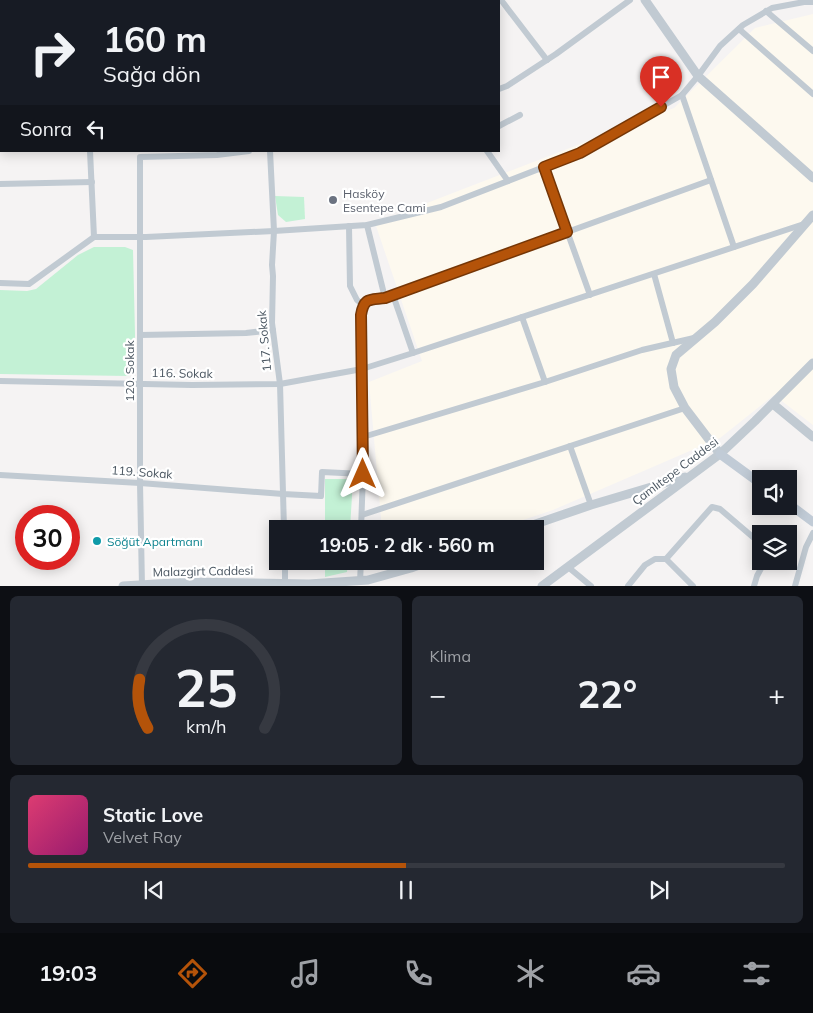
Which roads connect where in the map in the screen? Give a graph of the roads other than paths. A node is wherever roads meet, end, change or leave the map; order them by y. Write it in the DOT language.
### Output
graph roads {
  1 [pos="501,0"];
  2 [pos="630,0"];
  3 [pos="645,0"];
  4 [pos="804,2"];
  5 [pos="813,2"];
  6 [pos="779,3"];
  7 [pos="813,10"];
  8 [pos="766,11"];
  9 [pos="739,28"];
  10 [pos="813,51"];
  11 [pos="547,60"];
  12 [pos="698,76"];
  13 [pos="500,89"];
  14 [pos="813,94"];
  15 [pos="682,95"];
  16 [pos="520,115"];
  17 [pos="500,125"];
  18 [pos="90,152"];
  19 [pos="241,152"];
  20 [pos="270,152"];
  21 [pos="488,152"];
  22 [pos="163,154"];
  23 [pos="544,167"];
  24 [pos="813,178"];
  25 [pos="711,180"];
  26 [pos="508,181"];
  27 [pos="92,182"];
  28 [pos="0,184"];
  29 [pos="813,215"];
  30 [pos="805,223"];
  31 [pos="367,225"];
  32 [pos="349,226"];
  33 [pos="274,231"];
  34 [pos="567,232"];
  35 [pos="94,237"];
  36 [pos="140,237"];
  37 [pos="734,247"];
  38 [pos="654,274"];
  39 [pos="0,283"];
  40 [pos="393,295"];
  41 [pos="590,295"];
  42 [pos="385,298"];
  43 [pos="363,306"];
  44 [pos="522,317"];
  45 [pos="273,330"];
  46 [pos="140,335"];
  47 [pos="697,337"];
  48 [pos="673,343"];
  49 [pos="413,353"];
  50 [pos="813,363"];
  51 [pos="362,369"];
  52 [pos="0,381"];
  53 [pos="545,382"];
  54 [pos="140,384"];
  55 [pos="280,384"];
  56 [pos="773,404"];
  57 [pos="685,408"];
  58 [pos="363,437"];
  59 [pos="813,437"];
  60 [pos="570,446"];
  61 [pos="720,454"];
  62 [pos="363,474"];
  63 [pos="0,475"];
  64 [pos="692,475"];
  65 [pos="752,477"];
  66 [pos="140,483"];
  67 [pos="283,494"];
  68 [pos="591,505"];
  69 [pos="797,510"];
  70 [pos="362,515"];
  71 [pos="284,520"];
  72 [pos="362,520"];
  73 [pos="544,521"];
  74 [pos="813,522"];
  75 [pos="813,533"];
  76 [pos="752,536"];
  77 [pos="666,559"];
  78 [pos="568,567"];
  79 [pos="285,570"];
  80 [pos="360,570"];
  81 [pos="404,570"];
  82 [pos="760,570"];
  83 [pos="360,581"];
  84 [pos="185,584"];
  85 [pos="286,584"];
  86 [pos="142,585"];
  87 [pos="123,586"];
  88 [pos="542,586"];
  89 [pos="591,586"];
  90 [pos="628,586"];
  91 [pos="693,586"];
  92 [pos="754,586"];
  93 [pos="795,586"];
  1 -- 11 [label="street"];
  2 -- 11 [label="street"];
  3 -- 12 [label="street"];
  4 -- 5 [label="street"];
  4 -- 6 [label="street"];
  4 -- 7 [label="street"];
  6 -- 8 [label="street"];
  8 -- 9 [label="street"];
  8 -- 10 [label="street"];
  9 -- 12 [label="street"];
  9 -- 14 [label="street"];
  11 -- 13 [label="street"];
  12 -- 15 [label="street"];
  12 -- 24 [label="street"];
  15 -- 23 [label="street"];
  15 -- 25 [label="street"];
  16 -- 17 [label="street"];
  18 -- 27 [label="street"];
  19 -- 22 [label="street"];
  20 -- 33 [label="street, 117. Sokak"];
  21 -- 26 [label="street"];
  22 -- 36 [label="street, 120. Sokak"];
  23 -- 26 [label="street"];
  23 -- 34 [label="street"];
  25 -- 34 [label="street"];
  25 -- 37 [label="street"];
  26 -- 31 [label="street"];
  27 -- 28 [label="street"];
  27 -- 35 [label="street"];
  29 -- 30 [label="street"];
  30 -- 37 [label="street, 116. Sokak"];
  30 -- 47 [label="street"];
  31 -- 32 [label="street"];
  31 -- 42 [label="street"];
  32 -- 33 [label="street"];
  32 -- 43 [label="street"];
  33 -- 36 [label="street"];
  33 -- 45 [label="street, 117. Sokak"];
  34 -- 40 [label="street"];
  34 -- 41 [label="street"];
  35 -- 36 [label="street"];
  35 -- 39 [label="street"];
  36 -- 46 [label="street, 120. Sokak"];
  37 -- 38 [label="street, 116. Sokak"];
  38 -- 41 [label="street, 116. Sokak"];
  38 -- 48 [label="street"];
  40 -- 42 [label="street"];
  40 -- 49 [label="street"];
  41 -- 44 [label="street, 116. Sokak"];
  42 -- 43 [label="street"];
  43 -- 51 [label="street"];
  44 -- 49 [label="street, 116. Sokak"];
  44 -- 53 [label="street"];
  45 -- 46 [label="street"];
  45 -- 55 [label="street, 117. Sokak"];
  46 -- 54 [label="street, 120. Sokak"];
  47 -- 48 [label="street"];
  47 -- 57 [label="street"];
  48 -- 53 [label="street"];
  49 -- 51 [label="street, 116. Sokak"];
  50 -- 56 [label="street, Çamlıtepe Caddesi"];
  51 -- 55 [label="street, 116. Sokak"];
  51 -- 58 [label="street"];
  52 -- 54 [label="street, 116. Sokak"];
  53 -- 58 [label="street"];
  54 -- 55 [label="street, 116. Sokak"];
  54 -- 66 [label="street, 120. Sokak"];
  55 -- 67 [label="street, 117. Sokak"];
  56 -- 59 [label="street"];
  56 -- 61 [label="street, Çamlıtepe Caddesi"];
  57 -- 60 [label="street"];
  57 -- 61 [label="street"];
  58 -- 62 [label="street"];
  60 -- 68 [label="street"];
  60 -- 70 [label="street"];
  61 -- 64 [label="street, Çamlıtepe Caddesi"];
  61 -- 65 [label="main road"];
  62 -- 67 [label="street, 119. Sokak"];
  62 -- 70 [label="street"];
  63 -- 66 [label="street, 119. Sokak"];
  64 -- 68 [label="street"];
  64 -- 78 [label="street, Çamlıtepe Caddesi"];
  66 -- 67 [label="street, 119. Sokak"];
  66 -- 86 [label="street, 120. Sokak"];
  67 -- 71 [label="street, 117. Sokak"];
  68 -- 73 [label="street"];
  69 -- 74 [label="main road"];
  70 -- 72 [label="street"];
  75 -- 93 [label="street"];
  76 -- 77 [label="street"];
  77 -- 90 [label="street"];
  77 -- 91 [label="street"];
  78 -- 88 [label="street, Çamlıtepe Caddesi"];
  78 -- 89 [label="street"];
  79 -- 85 [label="street"];
  80 -- 83 [label="street"];
  81 -- 83 [label="street, Malazgirt Caddesi"];
  82 -- 92 [label="street"];
  83 -- 85 [label="street, Malazgirt Caddesi"];
  84 -- 85 [label="street, Malazgirt Caddesi"];
  84 -- 86 [label="street, Malazgirt Caddesi"];
  86 -- 87 [label="street, Malazgirt Caddesi"];
}
